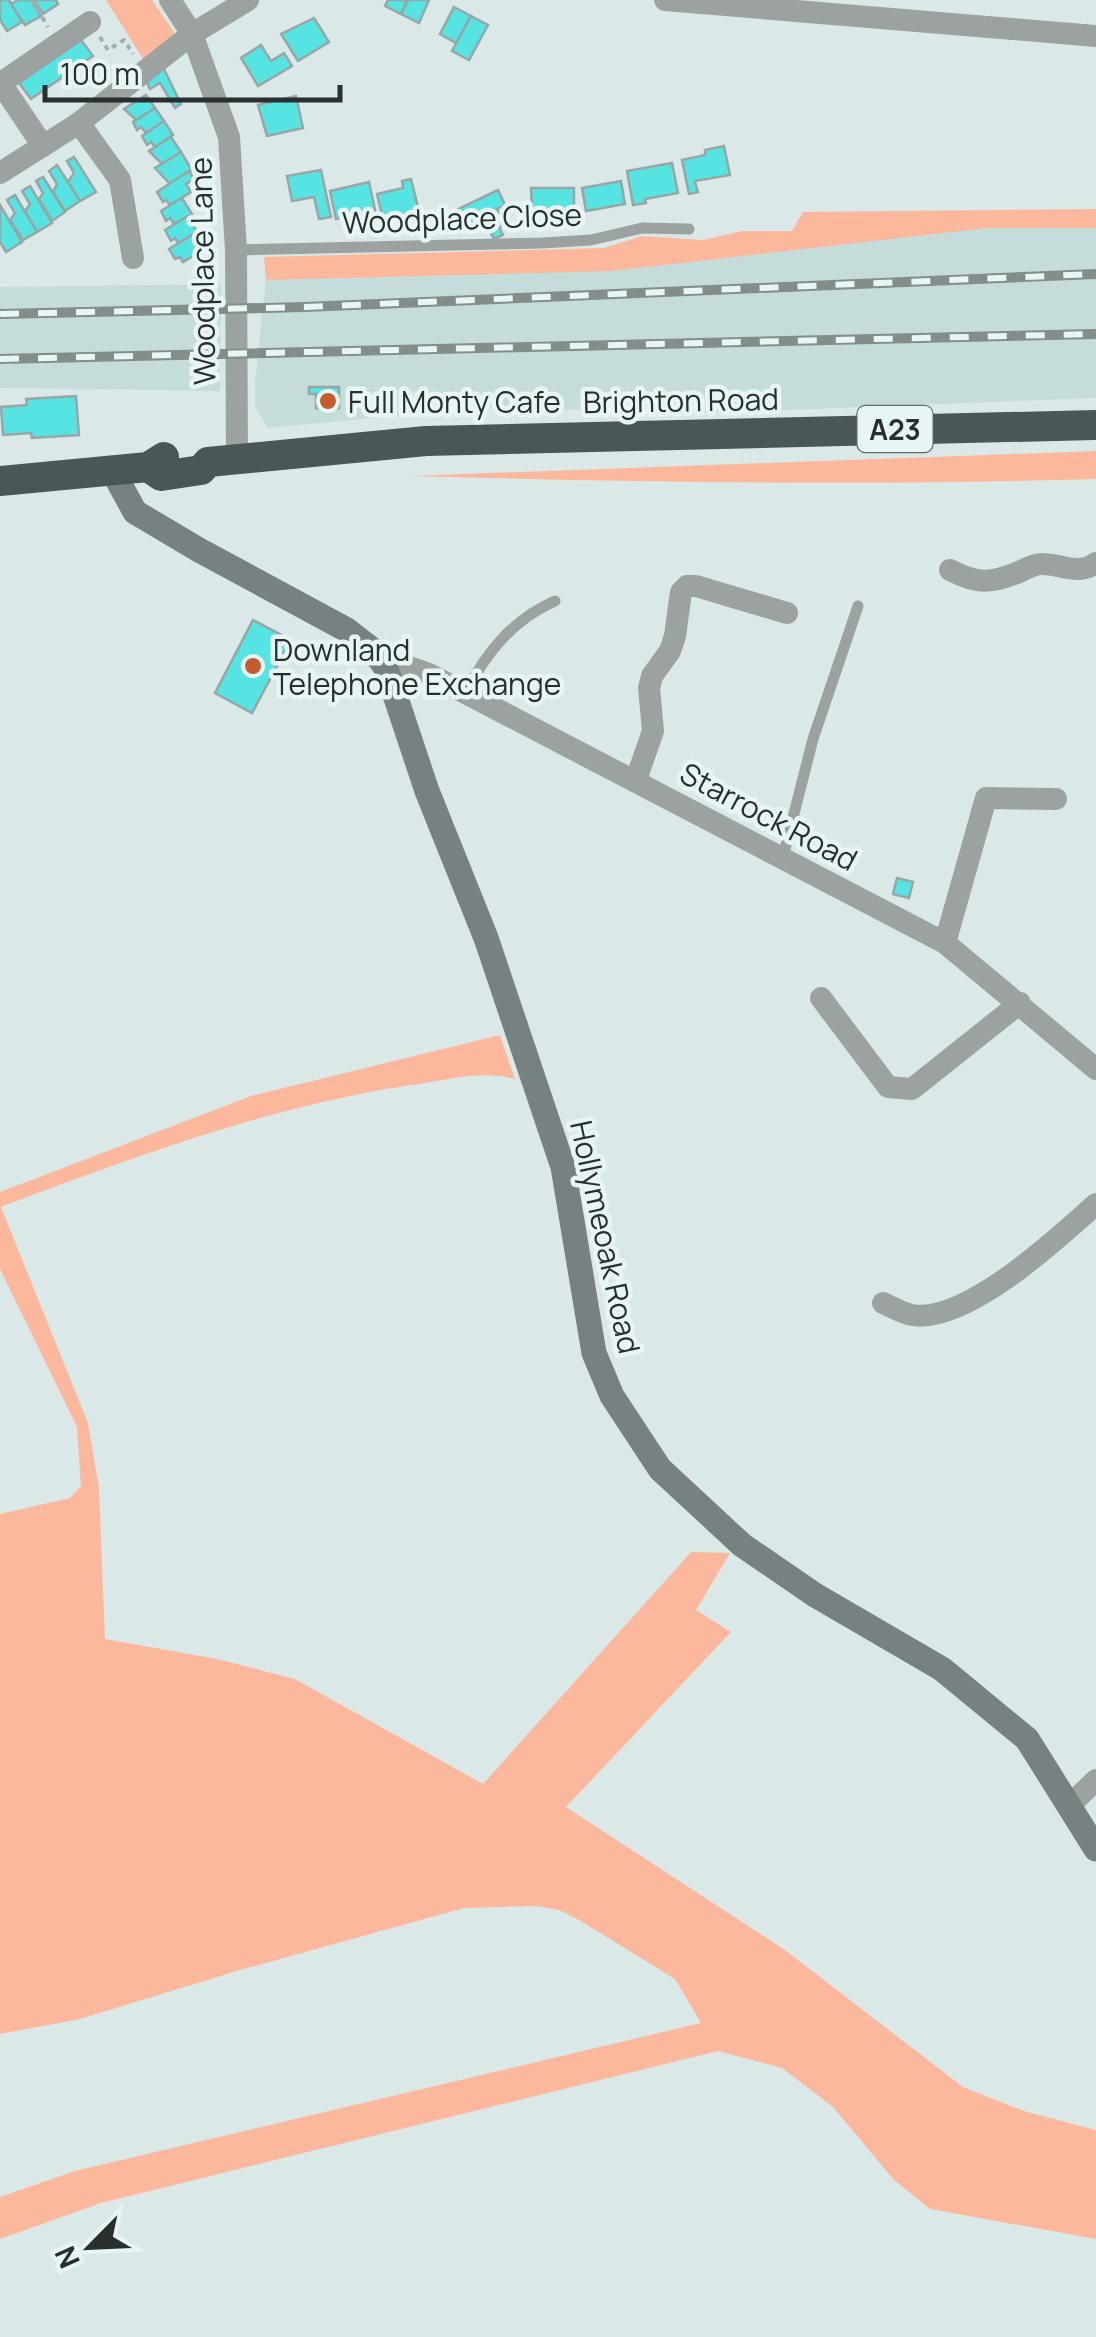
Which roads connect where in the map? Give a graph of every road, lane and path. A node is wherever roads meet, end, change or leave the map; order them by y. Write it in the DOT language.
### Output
graph roads {
  1 [pos="32,0"];
  2 [pos="170,0"];
  3 [pos="248,0"];
  4 [pos="664,0"];
  5 [pos="817,7"];
  6 [pos="90,22"];
  7 [pos="192,34"];
  8 [pos="1096,36"];
  9 [pos="58,44"];
  10 [pos="144,71"];
  11 [pos="0,83"];
  12 [pos="79,123"];
  13 [pos="43,146"];
  14 [pos="0,173"];
  15 [pos="689,230"];
  16 [pos="134,258"];
  17 [pos="236,258"];
  18 [pos="1096,424"];
  19 [pos="222,460"];
  20 [pos="112,470"];
  21 [pos="0,481"];
  22 [pos="1096,563"];
  23 [pos="950,570"];
  24 [pos="555,601"];
  25 [pos="858,606"];
  26 [pos="787,613"];
  27 [pos="386,668"];
  28 [pos="465,692"];
  29 [pos="636,780"];
  30 [pos="1056,799"];
  31 [pos="783,857"];
  32 [pos="944,943"];
  33 [pos="821,998"];
  34 [pos="1020,1003"];
  35 [pos="1096,1070"];
  36 [pos="1096,1204"];
  37 [pos="883,1303"];
  38 [pos="1096,1780"];
  39 [pos="1070,1806"];
  40 [pos="1096,1850"];
  1 -- 9 [label="path"];
  2 -- 7 [label="street, Woodplace Lane"];
  3 -- 7 [label="street"];
  4 -- 5 [label="street"];
  5 -- 8 [label="street"];
  6 -- 9 [label="street"];
  6 -- 10 [label="path"];
  7 -- 10 [label="street"];
  7 -- 17 [label="street, Woodplace Lane"];
  9 -- 11 [label="street"];
  10 -- 12 [label="street"];
  11 -- 13 [label="street"];
  12 -- 13 [label="street"];
  12 -- 16 [label="street"];
  13 -- 14 [label="street"];
  15 -- 17 [label="lane, Woodplace Close"];
  17 -- 19 [label="street, Woodplace Lane"];
  18 -- 19 [label="highway, Brighton Road / A23"];
  19 -- 20 [label="highway, Brighton Road / A23"];
  20 -- 21 [label="highway, Brighton Road / A23"];
  20 -- 27 [label="street, Hollymeoak Road"];
  22 -- 23 [label="street"];
  24 -- 28 [label="lane"];
  25 -- 31 [label="lane"];
  26 -- 29 [label="street"];
  27 -- 28 [label="street, Starrock Road"];
  27 -- 39 [label="street, Hollymeoak Road"];
  28 -- 29 [label="street, Starrock Road"];
  29 -- 31 [label="street, Starrock Road"];
  30 -- 32 [label="street"];
  31 -- 32 [label="street, Starrock Road"];
  32 -- 34 [label="street, Starrock Road"];
  33 -- 34 [label="street"];
  34 -- 35 [label="street, Starrock Road"];
  36 -- 37 [label="street"];
  38 -- 39 [label="street"];
  39 -- 40 [label="street, Hollymeoak Road"];
}
